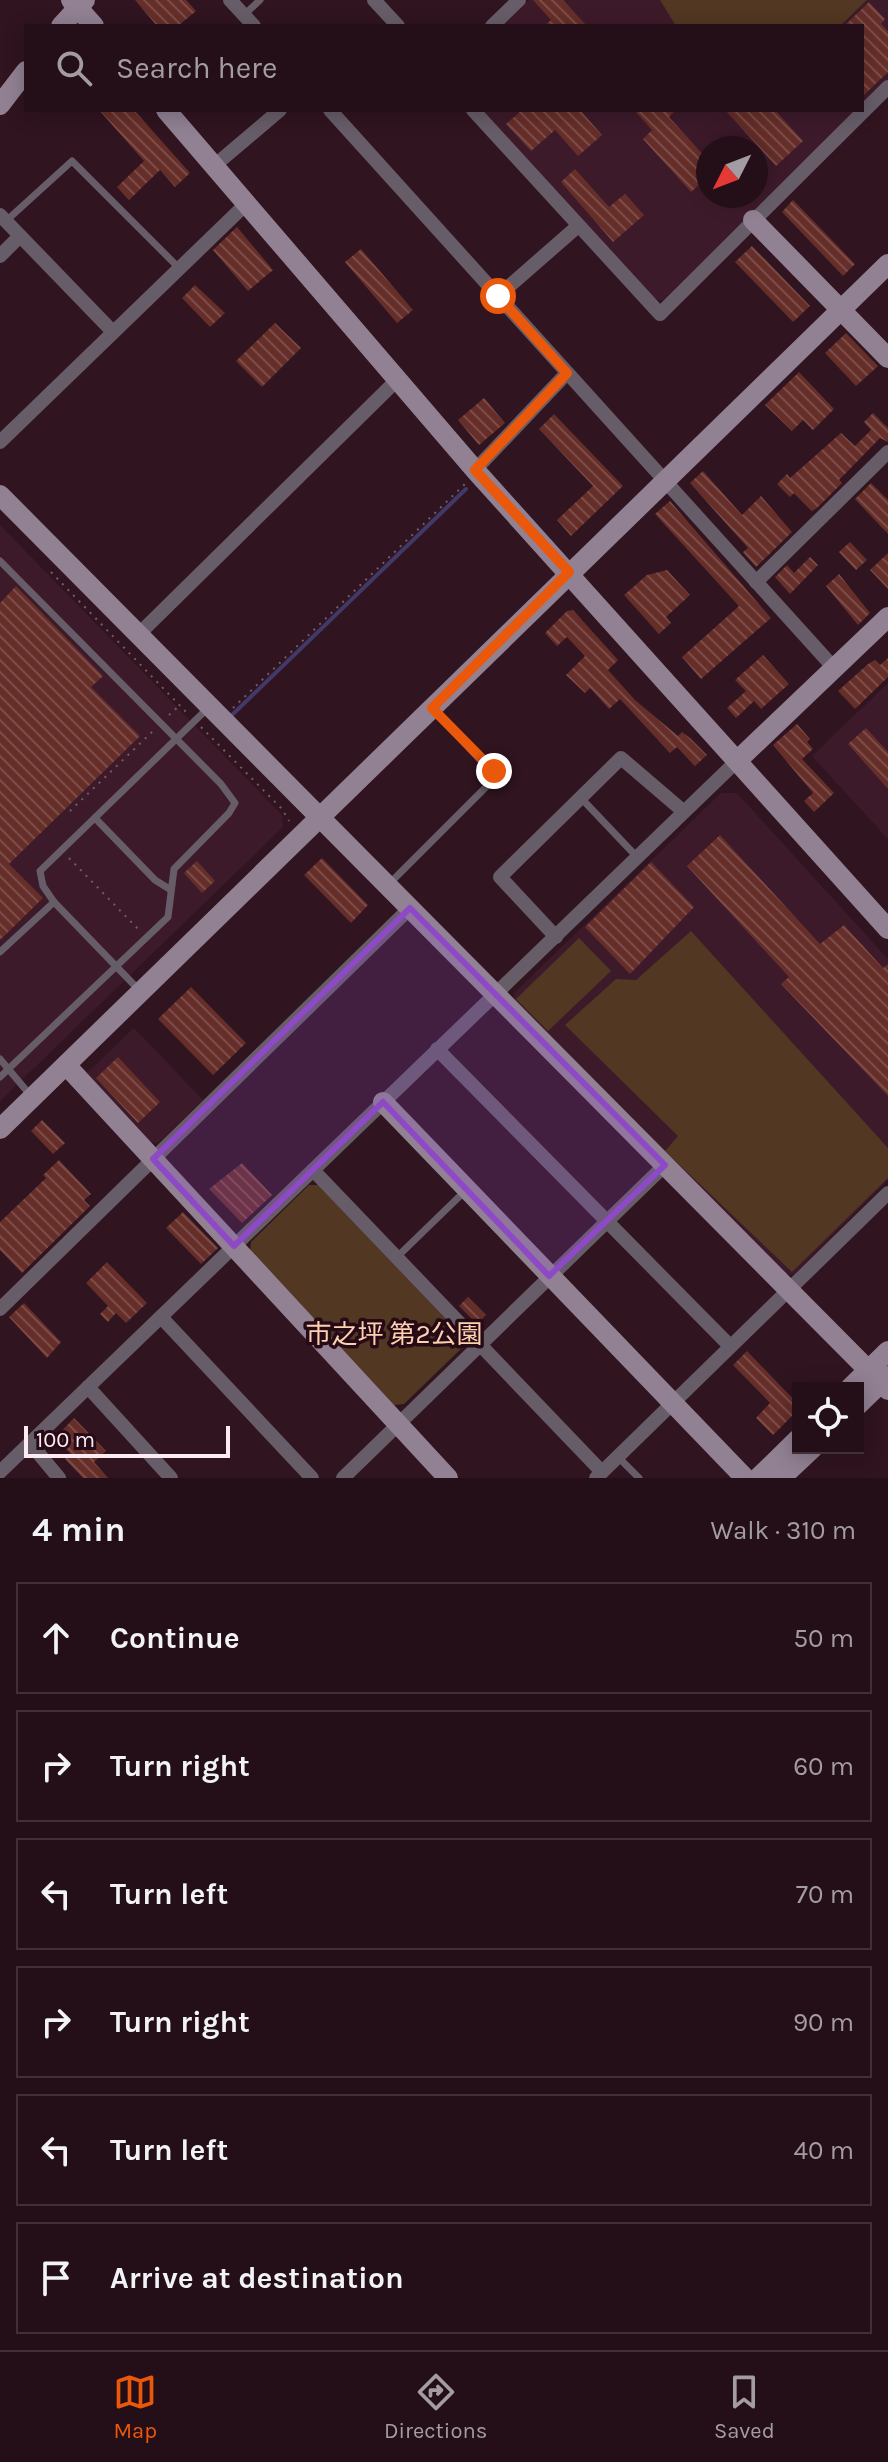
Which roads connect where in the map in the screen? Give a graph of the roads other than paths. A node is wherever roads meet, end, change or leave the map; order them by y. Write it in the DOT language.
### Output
graph roads {
  1 [pos="230,0"];
  2 [pos="260,0"];
  3 [pos="374,0"];
  4 [pos="519,0"];
  5 [pos="78,2"];
  6 [pos="249,20"];
  7 [pos="388,23"];
  8 [pos="62,24"];
  9 [pos="93,24"];
  10 [pos="494,24"];
  11 [pos="24,74"];
  12 [pos="888,87"];
  13 [pos="0,105"];
  14 [pos="864,111"];
  15 [pos="168,112"];
  16 [pos="278,112"];
  17 [pos="332,112"];
  18 [pos="475,112"];
  19 [pos="863,112"];
  20 [pos="214,166"];
  21 [pos="246,204"];
  22 [pos="3,218"];
  23 [pos="753,220"];
  24 [pos="578,226"];
  25 [pos="20,236"];
  26 [pos="0,256"];
  27 [pos="888,264"];
  28 [pos="179,268"];
  29 [pos="498,296"];
  30 [pos="840,310"];
  31 [pos="113,332"];
  32 [pos="888,358"];
  33 [pos="567,373"];
  34 [pos="398,379"];
  35 [pos="0,442"];
  36 [pos="888,452"];
  37 [pos="470,477"];
  38 [pos="666,482"];
  39 [pos="0,495"];
  40 [pos="0,561"];
  41 [pos="569,572"];
  42 [pos="756,582"];
  43 [pos="888,617"];
  44 [pos="138,635"];
  45 [pos="835,669"];
  46 [pos="432,708"];
  47 [pos="210,714"];
  48 [pos="176,739"];
  49 [pos="739,759"];
  50 [pos="581,798"];
  51 [pos="683,811"];
  52 [pos="318,816"];
  53 [pos="95,818"];
  54 [pos="638,858"];
  55 [pos="387,886"];
  56 [pos="171,890"];
  57 [pos="54,902"];
  58 [pos="410,908"];
  59 [pos="888,929"];
  60 [pos="556,937"];
  61 [pos="0,952"];
  62 [pos="117,967"];
  63 [pos="141,992"];
  64 [pos="495,994"];
  65 [pos="437,1049"];
  66 [pos="0,1059"];
  67 [pos="66,1065"];
  68 [pos="10,1070"];
  69 [pos="0,1077"];
  70 [pos="33,1097"];
  71 [pos="383,1102"];
  72 [pos="0,1129"];
  73 [pos="153,1159"];
  74 [pos="665,1165"];
  75 [pos="313,1170"];
  76 [pos="467,1189"];
  77 [pos="888,1193"];
  78 [pos="607,1222"];
  79 [pos="234,1246"];
  80 [pos="397,1257"];
  81 [pos="549,1276"];
  82 [pos="789,1291"];
  83 [pos="1,1305"];
  84 [pos="161,1317"];
  85 [pos="480,1344"];
  86 [pos="730,1346"];
  87 [pos="888,1351"];
  88 [pos="881,1380"];
  89 [pos="88,1387"];
  90 [pos="864,1398"];
  91 [pos="672,1404"];
  92 [pos="398,1424"];
  93 [pos="30,1443"];
  94 [pos="792,1445"];
  95 [pos="807,1454"];
  96 [pos="618,1457"];
  97 [pos="0,1472"];
  98 [pos="599,1475"];
  99 [pos="59,1478"];
  100 [pos="171,1478"];
  101 [pos="312,1478"];
  102 [pos="343,1478"];
  103 [pos="448,1478"];
  104 [pos="639,1478"];
  105 [pos="745,1478"];
  106 [pos="758,1478"];
  107 [pos="781,1478"];
  1 -- 6 [label="street"];
  2 -- 6 [label="lane"];
  3 -- 7 [label="street"];
  4 -- 10 [label="street"];
  5 -- 8 [label="street"];
  5 -- 9 [label="street"];
  11 -- 13 [label="street"];
  12 -- 14 [label="street"];
  15 -- 20 [label="street"];
  16 -- 20 [label="street"];
  17 -- 29 [label="street"];
  18 -- 24 [label="street"];
  19 -- 23 [label="street"];
  20 -- 21 [label="street"];
  21 -- 28 [label="street"];
  21 -- 34 [label="street"];
  22 -- 25 [label="street"];
  22 -- 28 [label="lane"];
  23 -- 24 [label="street"];
  23 -- 30 [label="street"];
  24 -- 29 [label="street"];
  25 -- 26 [label="street"];
  25 -- 31 [label="street"];
  27 -- 30 [label="street"];
  28 -- 31 [label="street"];
  29 -- 33 [label="street"];
  30 -- 32 [label="street"];
  30 -- 38 [label="street"];
  31 -- 35 [label="street"];
  33 -- 37 [label="street"];
  33 -- 38 [label="street"];
  34 -- 37 [label="street"];
  34 -- 44 [label="street"];
  36 -- 42 [label="street"];
  37 -- 41 [label="street"];
  38 -- 41 [label="street"];
  38 -- 42 [label="street"];
  39 -- 44 [label="street"];
  40 -- 48 [label="lane"];
  41 -- 46 [label="street"];
  41 -- 49 [label="street"];
  42 -- 45 [label="street"];
  43 -- 45 [label="street"];
  44 -- 47 [label="street"];
  45 -- 49 [label="street"];
  46 -- 52 [label="street"];
  46 -- 55 [label="lane"];
  47 -- 48 [label="lane"];
  47 -- 52 [label="street"];
  48 -- 53 [label="lane"];
  48 -- 56 [label="lane"];
  49 -- 51 [label="street"];
  49 -- 59 [label="street"];
  50 -- 51 [label="street"];
  50 -- 54 [label="lane"];
  50 -- 60 [label="street"];
  51 -- 54 [label="street"];
  52 -- 55 [label="street"];
  52 -- 63 [label="street"];
  53 -- 56 [label="lane"];
  53 -- 57 [label="lane"];
  54 -- 60 [label="street"];
  55 -- 58 [label="street"];
  56 -- 62 [label="lane"];
  57 -- 61 [label="lane"];
  57 -- 62 [label="lane"];
  58 -- 64 [label="street"];
  58 -- 73 [label="street"];
  60 -- 64 [label="street"];
  62 -- 63 [label="lane"];
  62 -- 68 [label="lane"];
  63 -- 67 [label="street"];
  64 -- 65 [label="street"];
  64 -- 74 [label="street"];
  65 -- 71 [label="street"];
  65 -- 78 [label="street"];
  66 -- 68 [label="lane"];
  67 -- 70 [label="street"];
  67 -- 73 [label="street"];
  68 -- 69 [label="lane"];
  68 -- 70 [label="lane"];
  70 -- 72 [label="street"];
  71 -- 75 [label="street"];
  71 -- 76 [label="street"];
  73 -- 79 [label="street"];
  73 -- 83 [label="street"];
  74 -- 78 [label="street"];
  74 -- 82 [label="street"];
  75 -- 79 [label="street"];
  75 -- 80 [label="street"];
  76 -- 80 [label="lane"];
  76 -- 81 [label="street"];
  77 -- 82 [label="street"];
  78 -- 81 [label="street"];
  78 -- 86 [label="street"];
  79 -- 84 [label="street"];
  79 -- 92 [label="street"];
  80 -- 85 [label="street"];
  81 -- 85 [label="street"];
  81 -- 91 [label="street"];
  82 -- 86 [label="street"];
  82 -- 88 [label="street"];
  84 -- 89 [label="street"];
  84 -- 101 [label="street"];
  85 -- 92 [label="street"];
  85 -- 98 [label="street"];
  86 -- 91 [label="street"];
  87 -- 88 [label="street"];
  88 -- 90 [label="street"];
  89 -- 93 [label="street"];
  89 -- 100 [label="street"];
  91 -- 96 [label="street"];
  91 -- 105 [label="street"];
  92 -- 102 [label="street"];
  92 -- 103 [label="street"];
  93 -- 97 [label="street"];
  93 -- 99 [label="street"];
  94 -- 106 [label="street"];
  95 -- 107 [label="street"];
  96 -- 98 [label="street"];
  96 -- 104 [label="lane"];
}
